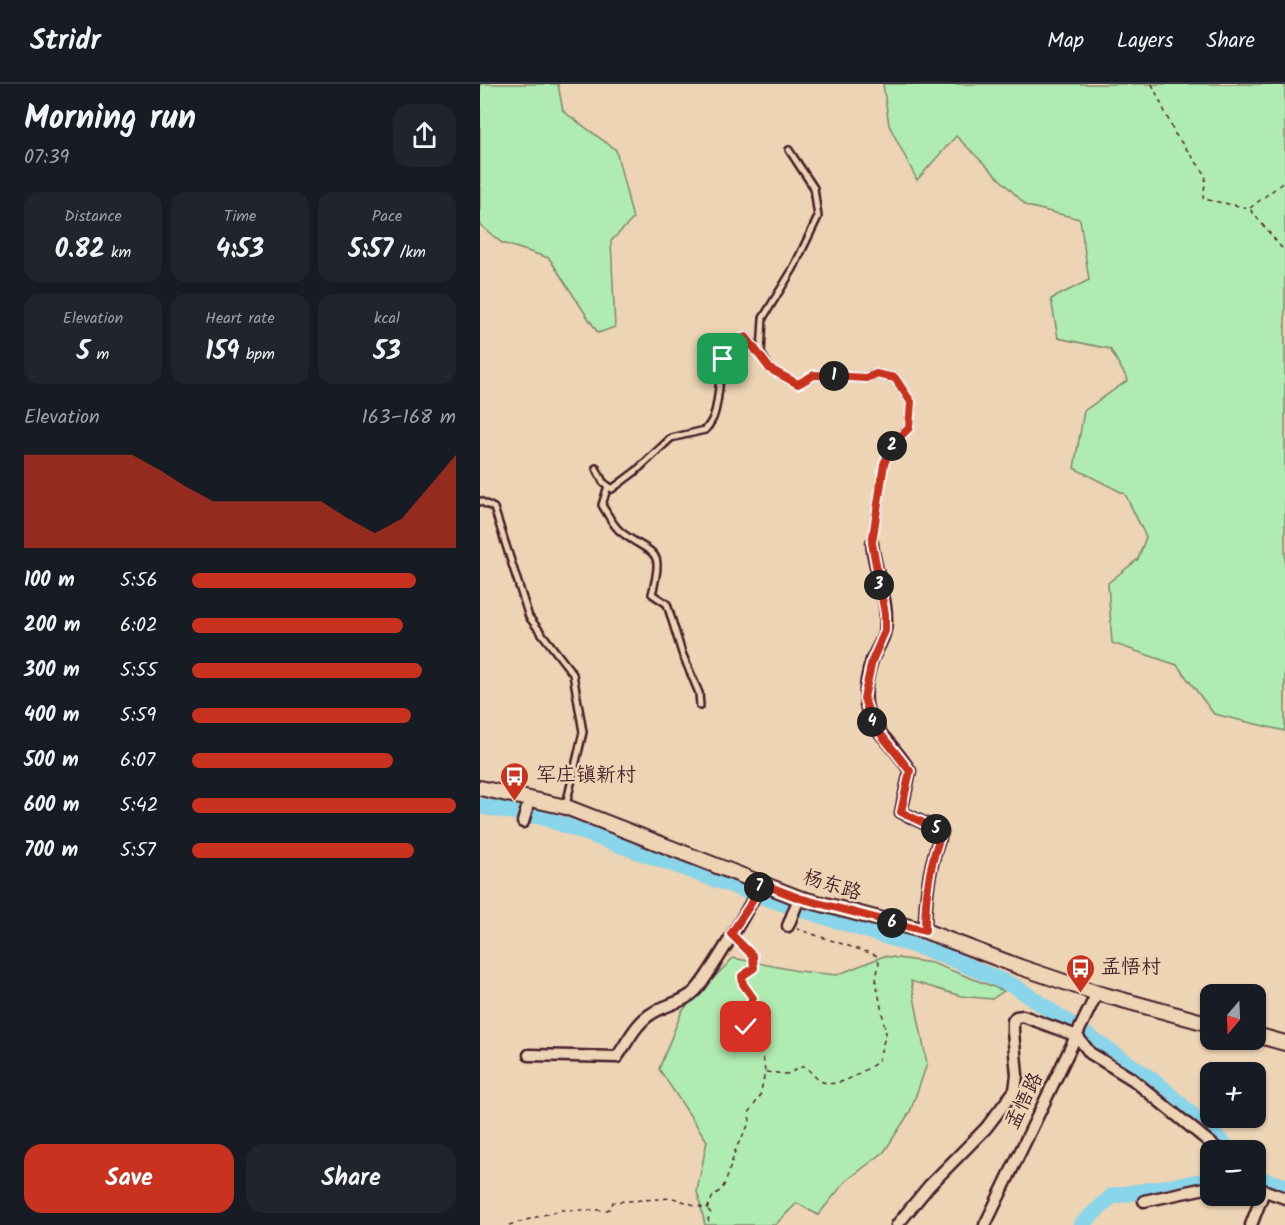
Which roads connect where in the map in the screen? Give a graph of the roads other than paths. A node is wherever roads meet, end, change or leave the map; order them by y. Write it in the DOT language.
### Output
graph roads {
  1 [pos="789,150"];
  2 [pos="761,353"];
  3 [pos="596,468"];
  4 [pos="608,486"];
  5 [pos="480,501"];
  6 [pos="872,543"];
  7 [pos="700,706"];
  8 [pos="480,788"];
  9 [pos="530,798"];
  10 [pos="566,807"];
  11 [pos="523,822"];
  12 [pos="759,885"];
  13 [pos="799,898"];
  14 [pos="788,926"];
  15 [pos="925,931"];
  16 [pos="1097,993"];
  17 [pos="1200,1021"];
  18 [pos="1077,1036"];
  19 [pos="1266,1038"];
  20 [pos="1285,1043"];
  21 [pos="529,1055"];
  22 [pos="1208,1140"];
  23 [pos="1200,1189"];
  24 [pos="1266,1191"];
  25 [pos="1285,1198"];
  26 [pos="1144,1201"];
  27 [pos="1258,1206"];
  28 [pos="897,1225"];
  29 [pos="985,1225"];
  30 [pos="1251,1225"];
  1 -- 2 [label="lane"];
  2 -- 4 [label="lane"];
  2 -- 6 [label="lane"];
  3 -- 4 [label="lane"];
  4 -- 7 [label="lane"];
  5 -- 10 [label="lane"];
  6 -- 15 [label="street"];
  8 -- 9 [label="street, 杨东路"];
  9 -- 10 [label="street, 杨东路"];
  9 -- 11 [label="street"];
  10 -- 12 [label="street, 杨东路"];
  12 -- 13 [label="street, 杨东路"];
  12 -- 21 [label="street"];
  13 -- 14 [label="street"];
  13 -- 15 [label="street, 杨东路"];
  15 -- 16 [label="street, 杨东路"];
  16 -- 17 [label="street, 杨东路"];
  16 -- 18 [label="street, 孟悟路"];
  18 -- 22 [label="street"];
  18 -- 28 [label="street"];
  18 -- 29 [label="street, 孟悟路"];
  19 -- 20 [label="street"];
  23 -- 26 [label="street"];
  24 -- 25 [label="street"];
  27 -- 30 [label="street"];
}
